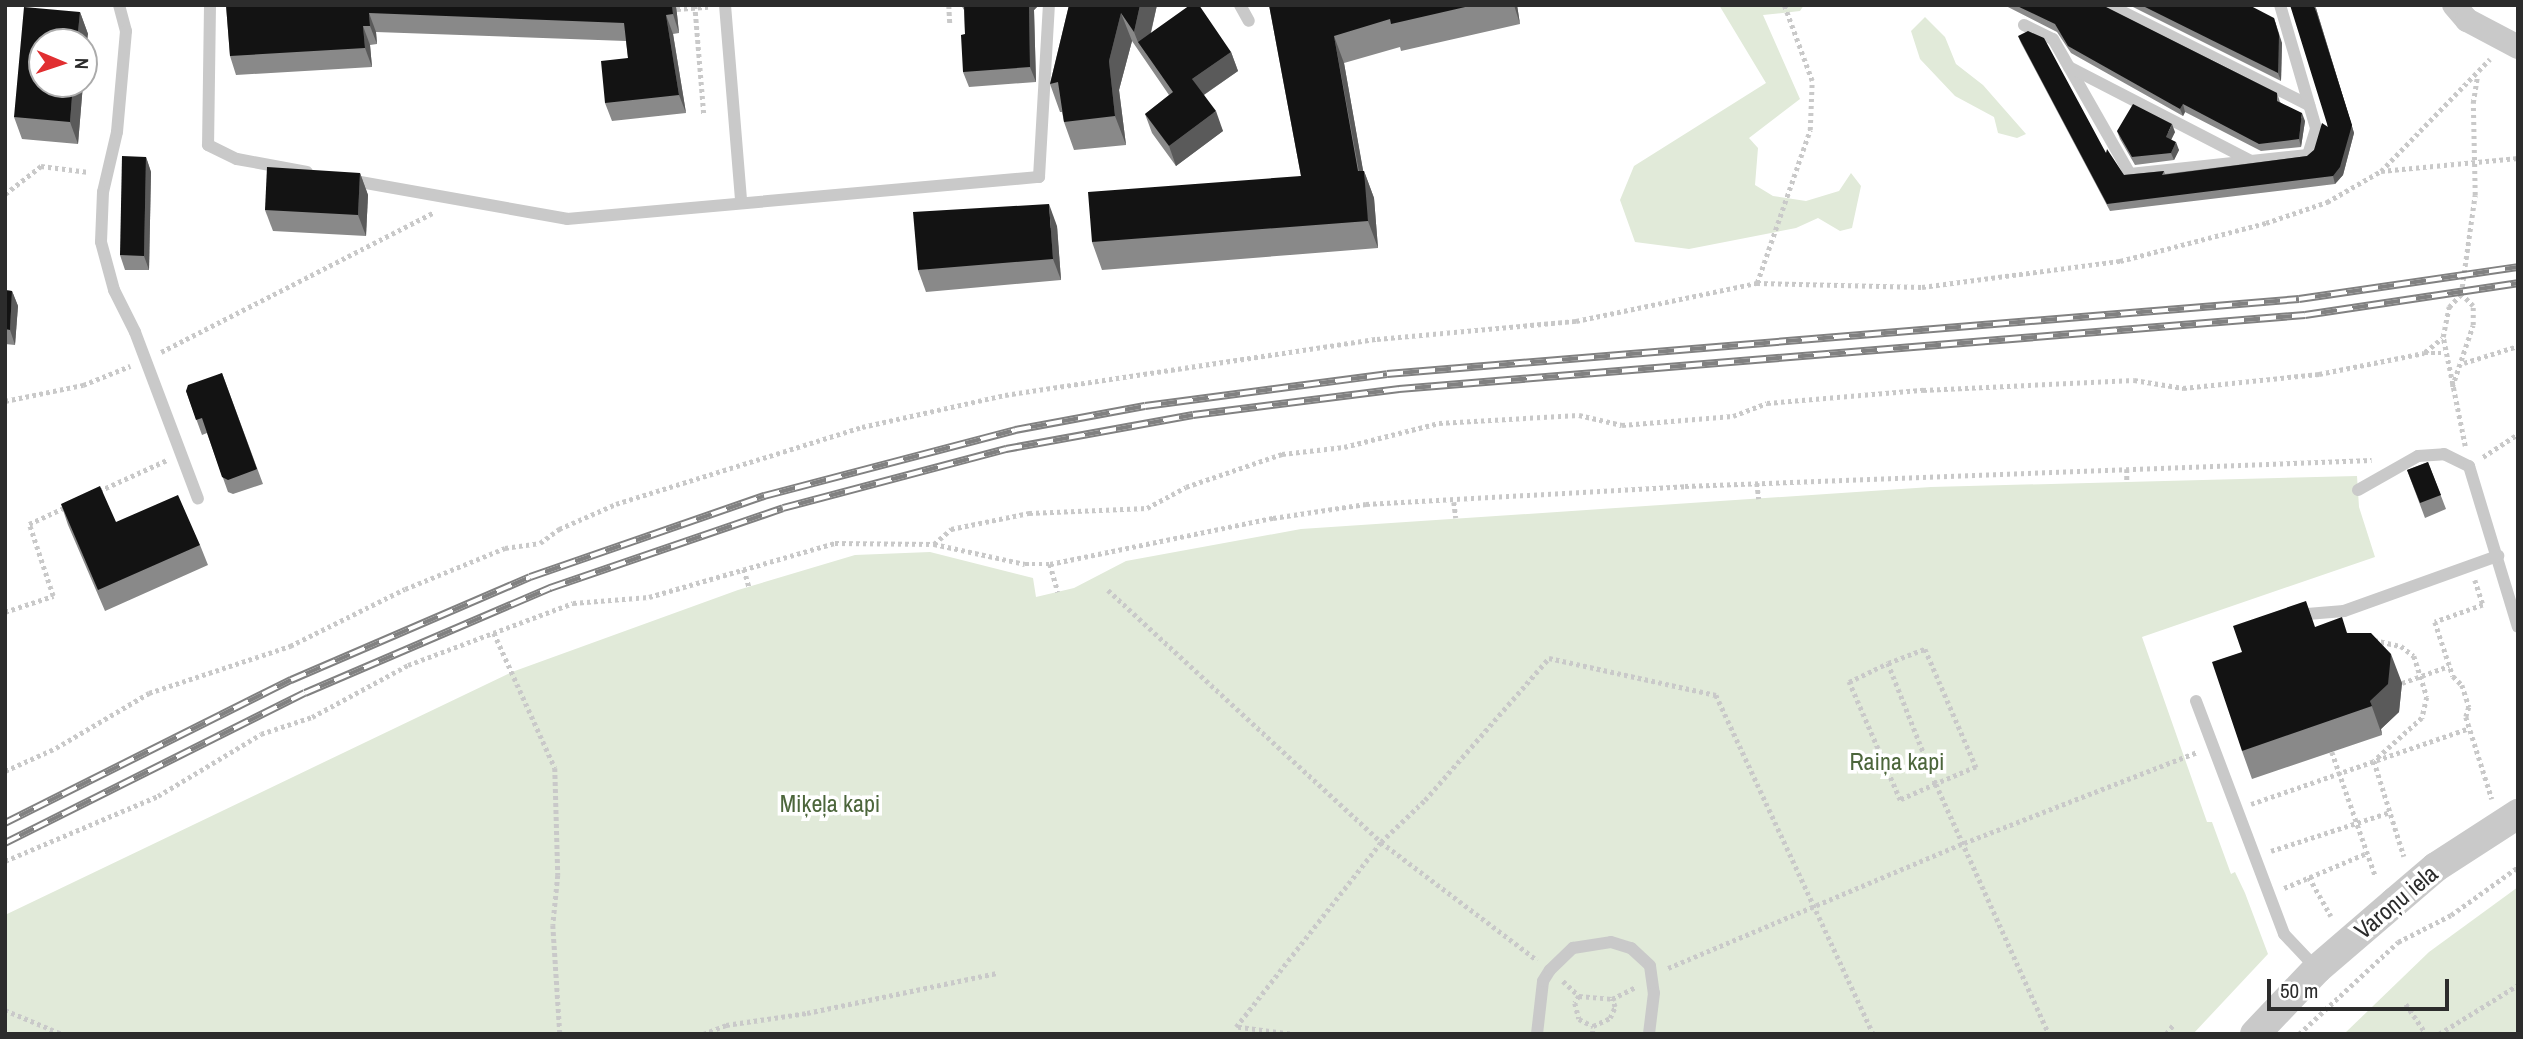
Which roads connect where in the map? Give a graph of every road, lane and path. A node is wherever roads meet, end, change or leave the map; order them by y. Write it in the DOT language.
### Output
graph roads {
  1 [pos="119,5"];
  2 [pos="210,5"];
  3 [pos="725,5"];
  4 [pos="949,5"];
  5 [pos="1049,5"];
  6 [pos="1240,5"];
  7 [pos="1784,5"];
  8 [pos="2109,5"];
  9 [pos="2454,5"];
  10 [pos="695,6"];
  11 [pos="2278,7"];
  12 [pos="677,9"];
  13 [pos="1248,21"];
  14 [pos="950,23"];
  15 [pos="2024,25"];
  16 [pos="2510,44"];
  17 [pos="2069,67"];
  18 [pos="2477,76"];
  19 [pos="2309,105"];
  20 [pos="704,116"];
  21 [pos="2518,158"];
  22 [pos="2250,161"];
  23 [pos="2474,162"];
  24 [pos="2381,171"];
  25 [pos="108,173"];
  26 [pos="5,194"];
  27 [pos="459,200"];
  28 [pos="741,201"];
  29 [pos="1757,283"];
  30 [pos="2461,294"];
  31 [pos="2442,337"];
  32 [pos="2518,346"];
  33 [pos="2424,353"];
  34 [pos="2445,353"];
  35 [pos="145,360"];
  36 [pos="2463,363"];
  37 [pos="2452,388"];
  38 [pos="5,401"];
  39 [pos="2518,435"];
  40 [pos="181,453"];
  41 [pos="2418,456"];
  42 [pos="2469,466"];
  43 [pos="2127,469"];
  44 [pos="2127,482"];
  45 [pos="1757,483"];
  46 [pos="2358,490"];
  47 [pos="92,495"];
  48 [pos="198,499"];
  49 [pos="1759,499"];
  50 [pos="79,500"];
  51 [pos="1454,502"];
  52 [pos="1456,519"];
  53 [pos="934,544"];
  54 [pos="2498,556"];
  55 [pos="1051,564"];
  56 [pos="2470,566"];
  57 [pos="744,569"];
  58 [pos="749,586"];
  59 [pos="1108,590"];
  60 [pos="1058,592"];
  61 [pos="5,612"];
  62 [pos="2331,612"];
  63 [pos="2287,618"];
  64 [pos="2518,627"];
  65 [pos="494,633"];
  66 [pos="2338,638"];
  67 [pos="1888,663"];
  68 [pos="2449,666"];
  69 [pos="2423,675"];
  70 [pos="2402,682"];
  71 [pos="2196,701"];
  72 [pos="2469,728"];
  73 [pos="2213,746"];
  74 [pos="2332,752"];
  75 [pos="2374,761"];
  76 [pos="5,771"];
  77 [pos="2339,773"];
  78 [pos="1936,784"];
  79 [pos="2492,799"];
  80 [pos="2237,809"];
  81 [pos="2390,812"];
  82 [pos="2518,814"];
  83 [pos="2357,823"];
  84 [pos="1381,842"];
  85 [pos="1964,843"];
  86 [pos="2367,853"];
  87 [pos="2404,856"];
  88 [pos="2255,857"];
  89 [pos="5,860"];
  90 [pos="2518,867"];
  91 [pos="2375,875"];
  92 [pos="2309,877"];
  93 [pos="2269,894"];
  94 [pos="1816,904"];
  95 [pos="2330,916"];
  96 [pos="2317,969"];
  97 [pos="1549,970"];
  98 [pos="997,973"];
  99 [pos="1653,974"];
  100 [pos="2518,985"];
  101 [pos="1579,996"];
  102 [pos="1612,999"];
  103 [pos="2406,1004"];
  104 [pos="5,1010"];
  105 [pos="2173,1025"];
  106 [pos="1593,1026"];
  107 [pos="62,1034"];
  108 [pos="560,1034"];
  109 [pos="703,1034"];
  110 [pos="1290,1034"];
  111 [pos="1537,1034"];
  112 [pos="1592,1034"];
  113 [pos="1649,1034"];
  114 [pos="1873,1034"];
  115 [pos="2049,1034"];
  116 [pos="2166,1034"];
  117 [pos="2255,1034"];
  118 [pos="2299,1034"];
  119 [pos="2426,1034"];
  120 [pos="2439,1034"];
  1 -- 25 [label="lane"];
  2 -- 27 [label="lane"];
  3 -- 28 [label="lane"];
  4 -- 14 [label="path"];
  5 -- 28 [label="lane"];
  6 -- 13 [label="lane"];
  7 -- 29 [label="path"];
  8 -- 19 [label="lane"];
  9 -- 16 [label="street"];
  10 -- 12 [label="path"];
  10 -- 20 [label="path"];
  11 -- 19 [label="lane"];
  15 -- 17 [label="lane"];
  16 -- 18 [label="path"];
  17 -- 22 [label="lane"];
  17 -- 22 [label="lane"];
  18 -- 23 [label="path"];
  18 -- 24 [label="path"];
  19 -- 22 [label="lane"];
  21 -- 23 [label="path"];
  23 -- 24 [label="path"];
  23 -- 30 [label="path"];
  24 -- 29 [label="path"];
  25 -- 26 [label="path"];
  25 -- 35 [label="lane"];
  27 -- 28 [label="lane"];
  27 -- 35 [label="path"];
  29 -- 76 [label="path"];
  30 -- 31 [label="path"];
  30 -- 36 [label="path"];
  31 -- 33 [label="path"];
  31 -- 34 [label="path"];
  32 -- 36 [label="path"];
  33 -- 34 [label="path"];
  33 -- 53 [label="path"];
  34 -- 37 [label="path"];
  35 -- 38 [label="path"];
  35 -- 40 [label="lane"];
  36 -- 37 [label="path"];
  37 -- 42 [label="path"];
  39 -- 42 [label="path"];
  40 -- 47 [label="path"];
  40 -- 48 [label="lane"];
  41 -- 42 [label="lane"];
  41 -- 43 [label="path"];
  41 -- 46 [label="lane"];
  42 -- 54 [label="lane"];
  43 -- 44 [label="path"];
  43 -- 45 [label="path"];
  45 -- 49 [label="path"];
  45 -- 51 [label="path"];
  50 -- 61 [label="path"];
  51 -- 52 [label="path"];
  51 -- 55 [label="path"];
  53 -- 55 [label="path"];
  53 -- 57 [label="path"];
  54 -- 56 [label="lane"];
  54 -- 64 [label="lane"];
  55 -- 60 [label="path"];
  56 -- 62 [label="lane"];
  56 -- 68 [label="path"];
  57 -- 58 [label="path"];
  57 -- 65 [label="path"];
  59 -- 84 [label="path"];
  62 -- 63 [label="lane"];
  62 -- 66 [label="lane"];
  65 -- 89 [label="path"];
  65 -- 108 [label="path"];
  66 -- 69 [label="path"];
  67 -- 78 [label="path"];
  67 -- 78 [label="path"];
  67 -- 78 [label="path"];
  68 -- 69 [label="path"];
  68 -- 72 [label="path"];
  69 -- 70 [label="path"];
  69 -- 75 [label="path"];
  71 -- 73 [label="lane"];
  72 -- 75 [label="path"];
  72 -- 79 [label="path"];
  73 -- 80 [label="lane"];
  73 -- 85 [label="path"];
  74 -- 77 [label="path"];
  75 -- 77 [label="path"];
  75 -- 81 [label="path"];
  77 -- 80 [label="path"];
  77 -- 83 [label="path"];
  78 -- 85 [label="path"];
  80 -- 88 [label="lane"];
  81 -- 83 [label="path"];
  81 -- 87 [label="path"];
  82 -- 96 [label="street, Varoņu iela"];
  83 -- 86 [label="path"];
  83 -- 88 [label="path"];
  84 -- 94 [label="path"];
  84 -- 97 [label="path"];
  84 -- 110 [label="path"];
  85 -- 94 [label="path"];
  85 -- 115 [label="path"];
  86 -- 91 [label="path"];
  86 -- 92 [label="path"];
  88 -- 93 [label="lane"];
  90 -- 118 [label="path"];
  92 -- 93 [label="path"];
  92 -- 95 [label="path"];
  93 -- 96 [label="lane"];
  94 -- 99 [label="path"];
  94 -- 114 [label="path"];
  96 -- 117 [label="street, Varoņu iela"];
  97 -- 99 [label="lane"];
  97 -- 101 [label="path"];
  97 -- 111 [label="lane"];
  98 -- 109 [label="path"];
  99 -- 102 [label="path"];
  99 -- 113 [label="lane"];
  100 -- 120 [label="path"];
  101 -- 102 [label="path"];
  101 -- 106 [label="path"];
  102 -- 106 [label="path"];
  103 -- 119 [label="path"];
  104 -- 107 [label="path"];
  105 -- 116 [label="path"];
  106 -- 112 [label="path"];
}
